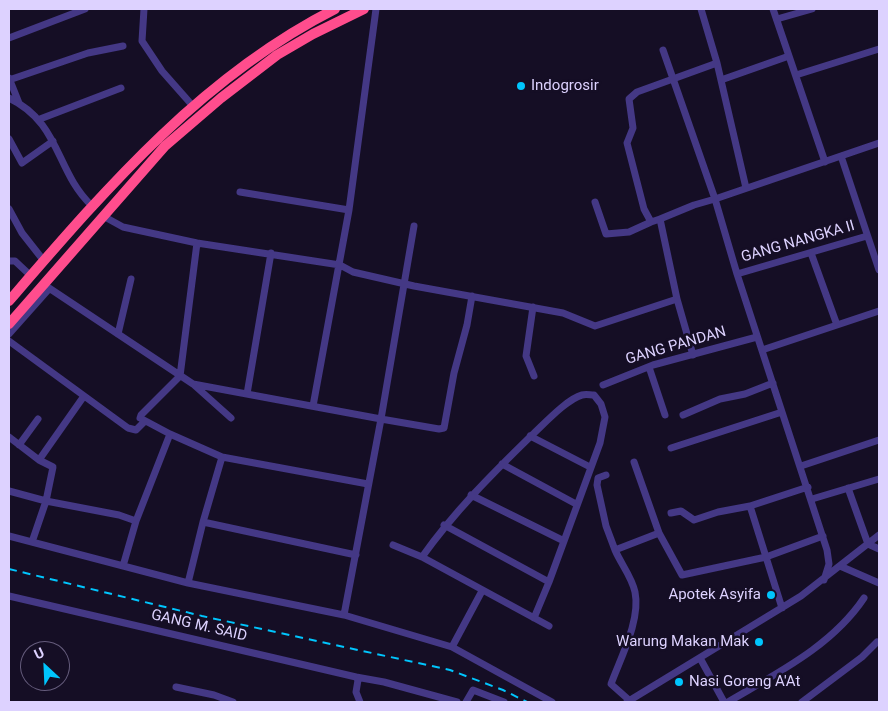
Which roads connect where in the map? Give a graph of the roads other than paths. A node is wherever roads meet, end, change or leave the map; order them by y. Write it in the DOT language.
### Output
graph roads {
  1 [pos="85,9"];
  2 [pos="144,9"];
  3 [pos="335,9"];
  4 [pos="364,9"];
  5 [pos="376,9"];
  6 [pos="702,9"];
  7 [pos="773,9"];
  8 [pos="812,9"];
  9 [pos="777,19"];
  10 [pos="9,38"];
  11 [pos="123,46"];
  12 [pos="879,49"];
  13 [pos="663,50"];
  14 [pos="789,56"];
  15 [pos="717,62"];
  16 [pos="796,76"];
  17 [pos="9,79"];
  18 [pos="672,79"];
  19 [pos="721,80"];
  20 [pos="121,88"];
  21 [pos="205,94"];
  22 [pos="9,98"];
  23 [pos="18,102"];
  24 [pos="213,104"];
  25 [pos="192,106"];
  26 [pos="40,119"];
  27 [pos="9,139"];
  28 [pos="53,141"];
  29 [pos="879,143"];
  30 [pos="841,156"];
  31 [pos="825,162"];
  32 [pos="746,188"];
  33 [pos="240,192"];
  34 [pos="715,199"];
  35 [pos="595,202"];
  36 [pos="92,206"];
  37 [pos="9,210"];
  38 [pos="349,210"];
  39 [pos="103,216"];
  40 [pos="660,219"];
  41 [pos="651,222"];
  42 [pos="414,226"];
  43 [pos="867,236"];
  44 [pos="197,243"];
  45 [pos="271,253"];
  46 [pos="811,253"];
  47 [pos="9,261"];
  48 [pos="44,261"];
  49 [pos="340,265"];
  50 [pos="879,270"];
  51 [pos="737,274"];
  52 [pos="31,276"];
  53 [pos="131,280"];
  54 [pos="404,283"];
  55 [pos="46,286"];
  56 [pos="472,296"];
  57 [pos="677,299"];
  58 [pos="9,301"];
  59 [pos="532,307"];
  60 [pos="879,311"];
  61 [pos="9,324"];
  62 [pos="836,325"];
  63 [pos="9,334"];
  64 [pos="118,334"];
  65 [pos="757,337"];
  66 [pos="9,341"];
  67 [pos="762,350"];
  68 [pos="693,355"];
  69 [pos="649,367"];
  70 [pos="180,376"];
  71 [pos="534,376"];
  72 [pos="773,383"];
  73 [pos="192,384"];
  74 [pos="603,385"];
  75 [pos="248,394"];
  76 [pos="84,396"];
  77 [pos="313,406"];
  78 [pos="782,412"];
  79 [pos="665,415"];
  80 [pos="683,415"];
  81 [pos="231,418"];
  82 [pos="38,419"];
  83 [pos="381,419"];
  84 [pos="145,421"];
  85 [pos="170,434"];
  86 [pos="530,436"];
  87 [pos="9,437"];
  88 [pos="879,440"];
  89 [pos="19,444"];
  90 [pos="671,448"];
  91 [pos="222,457"];
  92 [pos="39,460"];
  93 [pos="634,462"];
  94 [pos="502,464"];
  95 [pos="801,466"];
  96 [pos="590,467"];
  97 [pos="606,475"];
  98 [pos="879,479"];
  99 [pos="368,484"];
  100 [pos="808,487"];
  101 [pos="848,488"];
  102 [pos="9,491"];
  103 [pos="471,495"];
  104 [pos="812,499"];
  105 [pos="46,501"];
  106 [pos="576,504"];
  107 [pos="750,506"];
  108 [pos="671,513"];
  109 [pos="136,521"];
  110 [pos="203,522"];
  111 [pos="444,525"];
  112 [pos="659,533"];
  113 [pos="879,535"];
  114 [pos="9,536"];
  115 [pos="823,536"];
  116 [pos="564,540"];
  117 [pos="32,542"];
  118 [pos="868,544"];
  119 [pos="393,545"];
  120 [pos="879,549"];
  121 [pos="615,550"];
  122 [pos="356,555"];
  123 [pos="422,557"];
  124 [pos="766,557"];
  125 [pos="123,566"];
  126 [pos="840,566"];
  127 [pos="824,580"];
  128 [pos="550,582"];
  129 [pos="188,583"];
  130 [pos="879,583"];
  131 [pos="482,591"];
  132 [pos="9,596"];
  133 [pos="864,598"];
  134 [pos="782,608"];
  135 [pos="344,615"];
  136 [pos="534,618"];
  137 [pos="549,626"];
  138 [pos="877,642"];
  139 [pos="452,647"];
  140 [pos="700,658"];
  141 [pos="356,677"];
  142 [pos="176,687"];
  143 [pos="628,701"];
  144 [pos="808,701"];
  145 [pos="233,702"];
  146 [pos="360,702"];
  147 [pos="457,702"];
  148 [pos="466,702"];
  149 [pos="504,702"];
  150 [pos="552,702"];
  151 [pos="724,702"];
  152 [pos="728,702"];
  1 -- 10 [label="street"];
  2 -- 25 [label="street"];
  3 -- 21 [label="highway"];
  4 -- 24 [label="highway"];
  5 -- 38 [label="street"];
  6 -- 15 [label="street"];
  7 -- 9 [label="street"];
  8 -- 9 [label="street"];
  9 -- 14 [label="street"];
  11 -- 17 [label="street"];
  12 -- 16 [label="street"];
  13 -- 18 [label="street"];
  14 -- 16 [label="street"];
  14 -- 19 [label="street"];
  15 -- 18 [label="street"];
  15 -- 19 [label="street"];
  16 -- 31 [label="street"];
  17 -- 23 [label="street"];
  18 -- 34 [label="street"];
  18 -- 41 [label="street"];
  19 -- 32 [label="street"];
  20 -- 26 [label="street"];
  21 -- 24 [label="highway"];
  21 -- 25 [label="highway"];
  22 -- 23 [label="street"];
  23 -- 26 [label="street"];
  24 -- 39 [label="highway"];
  25 -- 36 [label="highway"];
  26 -- 28 [label="street"];
  27 -- 28 [label="street"];
  28 -- 36 [label="street"];
  29 -- 30 [label="street"];
  30 -- 31 [label="street"];
  30 -- 43 [label="street"];
  31 -- 32 [label="street"];
  32 -- 34 [label="street"];
  33 -- 38 [label="street"];
  34 -- 40 [label="street"];
  34 -- 51 [label="street"];
  35 -- 41 [label="street"];
  36 -- 48 [label="highway"];
  37 -- 48 [label="street"];
  38 -- 49 [label="street"];
  39 -- 44 [label="street"];
  39 -- 55 [label="highway"];
  40 -- 41 [label="street"];
  40 -- 57 [label="street"];
  42 -- 54 [label="street"];
  43 -- 46 [label="street, GANG NANGKA II"];
  43 -- 50 [label="street"];
  44 -- 45 [label="street"];
  44 -- 70 [label="street"];
  45 -- 49 [label="street"];
  45 -- 75 [label="street"];
  46 -- 51 [label="street, GANG NANGKA II"];
  46 -- 62 [label="street"];
  47 -- 52 [label="street"];
  48 -- 52 [label="highway"];
  49 -- 54 [label="street"];
  49 -- 77 [label="street"];
  51 -- 65 [label="street"];
  52 -- 58 [label="highway"];
  53 -- 64 [label="street"];
  54 -- 56 [label="street"];
  54 -- 83 [label="street"];
  55 -- 61 [label="highway"];
  55 -- 63 [label="street"];
  55 -- 64 [label="street"];
  56 -- 59 [label="street"];
  56 -- 83 [label="street"];
  57 -- 59 [label="street"];
  57 -- 68 [label="street"];
  59 -- 71 [label="street"];
  60 -- 62 [label="street"];
  62 -- 67 [label="street"];
  64 -- 70 [label="street"];
  65 -- 67 [label="street"];
  65 -- 68 [label="street, GANG PANDAN"];
  66 -- 76 [label="street"];
  67 -- 72 [label="street"];
  68 -- 69 [label="street, GANG PANDAN"];
  69 -- 74 [label="street, GANG PANDAN"];
  69 -- 79 [label="street"];
  70 -- 73 [label="street"];
  70 -- 84 [label="street"];
  72 -- 78 [label="street"];
  72 -- 80 [label="street"];
  73 -- 75 [label="street"];
  73 -- 81 [label="street"];
  75 -- 77 [label="street"];
  76 -- 84 [label="street"];
  76 -- 92 [label="street"];
  77 -- 83 [label="street"];
  78 -- 90 [label="street"];
  78 -- 95 [label="street"];
  82 -- 89 [label="street"];
  83 -- 99 [label="street"];
  84 -- 85 [label="street"];
  85 -- 91 [label="street"];
  85 -- 109 [label="street"];
  86 -- 94 [label="street"];
  86 -- 96 [label="street"];
  86 -- 96 [label="street"];
  87 -- 89 [label="street"];
  88 -- 95 [label="street"];
  89 -- 92 [label="street"];
  91 -- 99 [label="street"];
  91 -- 110 [label="street"];
  92 -- 105 [label="street"];
  93 -- 112 [label="street"];
  94 -- 103 [label="street"];
  94 -- 106 [label="street"];
  95 -- 100 [label="street"];
  96 -- 106 [label="street"];
  97 -- 121 [label="street"];
  98 -- 101 [label="street"];
  99 -- 122 [label="street"];
  100 -- 104 [label="street"];
  100 -- 107 [label="street"];
  101 -- 104 [label="street"];
  101 -- 118 [label="street"];
  102 -- 105 [label="street"];
  103 -- 111 [label="street"];
  103 -- 116 [label="street"];
  104 -- 115 [label="street"];
  105 -- 109 [label="street"];
  105 -- 117 [label="street"];
  106 -- 116 [label="street"];
  107 -- 108 [label="street"];
  107 -- 124 [label="street"];
  109 -- 125 [label="street"];
  110 -- 122 [label="street"];
  110 -- 129 [label="street"];
  111 -- 123 [label="street"];
  111 -- 128 [label="street"];
  112 -- 121 [label="street"];
  112 -- 124 [label="street"];
  113 -- 118 [label="street"];
  114 -- 117 [label="street"];
  115 -- 124 [label="street"];
  115 -- 127 [label="street"];
  116 -- 128 [label="street"];
  117 -- 125 [label="street"];
  118 -- 120 [label="street"];
  118 -- 126 [label="street"];
  119 -- 123 [label="street"];
  121 -- 143 [label="street"];
  122 -- 135 [label="street"];
  123 -- 131 [label="street"];
  124 -- 134 [label="street"];
  125 -- 129 [label="street"];
  126 -- 127 [label="street"];
  126 -- 130 [label="street"];
  127 -- 134 [label="street"];
  128 -- 136 [label="street"];
  129 -- 135 [label="street"];
  131 -- 136 [label="street"];
  131 -- 139 [label="street"];
  132 -- 141 [label="street, GANG M. SAID"];
  133 -- 152 [label="street"];
  134 -- 140 [label="street"];
  135 -- 139 [label="street"];
  136 -- 137 [label="street"];
  138 -- 144 [label="street"];
  139 -- 150 [label="street"];
  140 -- 143 [label="street"];
  140 -- 151 [label="street"];
  141 -- 146 [label="street"];
  141 -- 147 [label="street, GANG M. SAID"];
  142 -- 145 [label="street"];
  148 -- 149 [label="street"];
}
